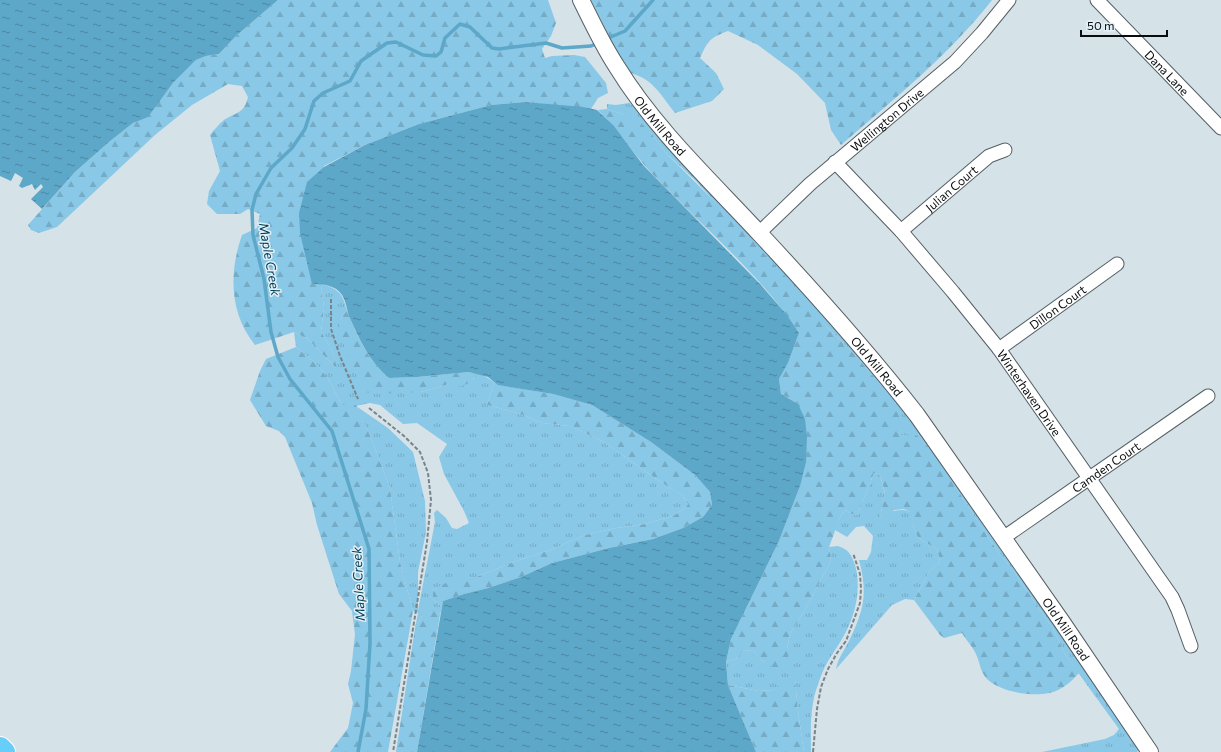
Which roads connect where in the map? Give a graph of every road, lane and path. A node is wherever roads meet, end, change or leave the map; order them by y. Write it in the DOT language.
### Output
graph roads {
  1 [pos="582,0"];
  2 [pos="1009,0"];
  3 [pos="1097,0"];
  4 [pos="1221,128"];
  5 [pos="1005,150"];
  6 [pos="836,162"];
  7 [pos="901,231"];
  8 [pos="759,233"];
  9 [pos="1117,264"];
  10 [pos="331,299"];
  11 [pos="998,350"];
  12 [pos="1208,396"];
  13 [pos="358,399"];
  14 [pos="369,408"];
  15 [pos="1089,479"];
  16 [pos="1003,538"];
  17 [pos="853,553"];
  18 [pos="1191,646"];
  19 [pos="0,748"];
  20 [pos="4,752"];
  21 [pos="393,752"];
  22 [pos="814,752"];
  23 [pos="1150,752"];
  1 -- 8 [label="street, Old Mill Road"];
  2 -- 6 [label="street, Wellington Drive"];
  3 -- 4 [label="street, Dana Lane"];
  5 -- 7 [label="street, Julian Court"];
  6 -- 7 [label="street, Winterhaven Drive"];
  6 -- 8 [label="street, Wellington Drive"];
  7 -- 11 [label="street, Winterhaven Drive"];
  8 -- 16 [label="street, Old Mill Road"];
  9 -- 11 [label="street, Dillon Court"];
  10 -- 13 [label="path"];
  11 -- 15 [label="street, Winterhaven Drive"];
  12 -- 15 [label="street, Camden Court"];
  14 -- 21 [label="path"];
  15 -- 16 [label="street, Camden Court"];
  15 -- 18 [label="street, Winterhaven Drive"];
  16 -- 23 [label="street, Old Mill Road"];
  17 -- 22 [label="path"];
  19 -- 20 [label="highway"];
}
